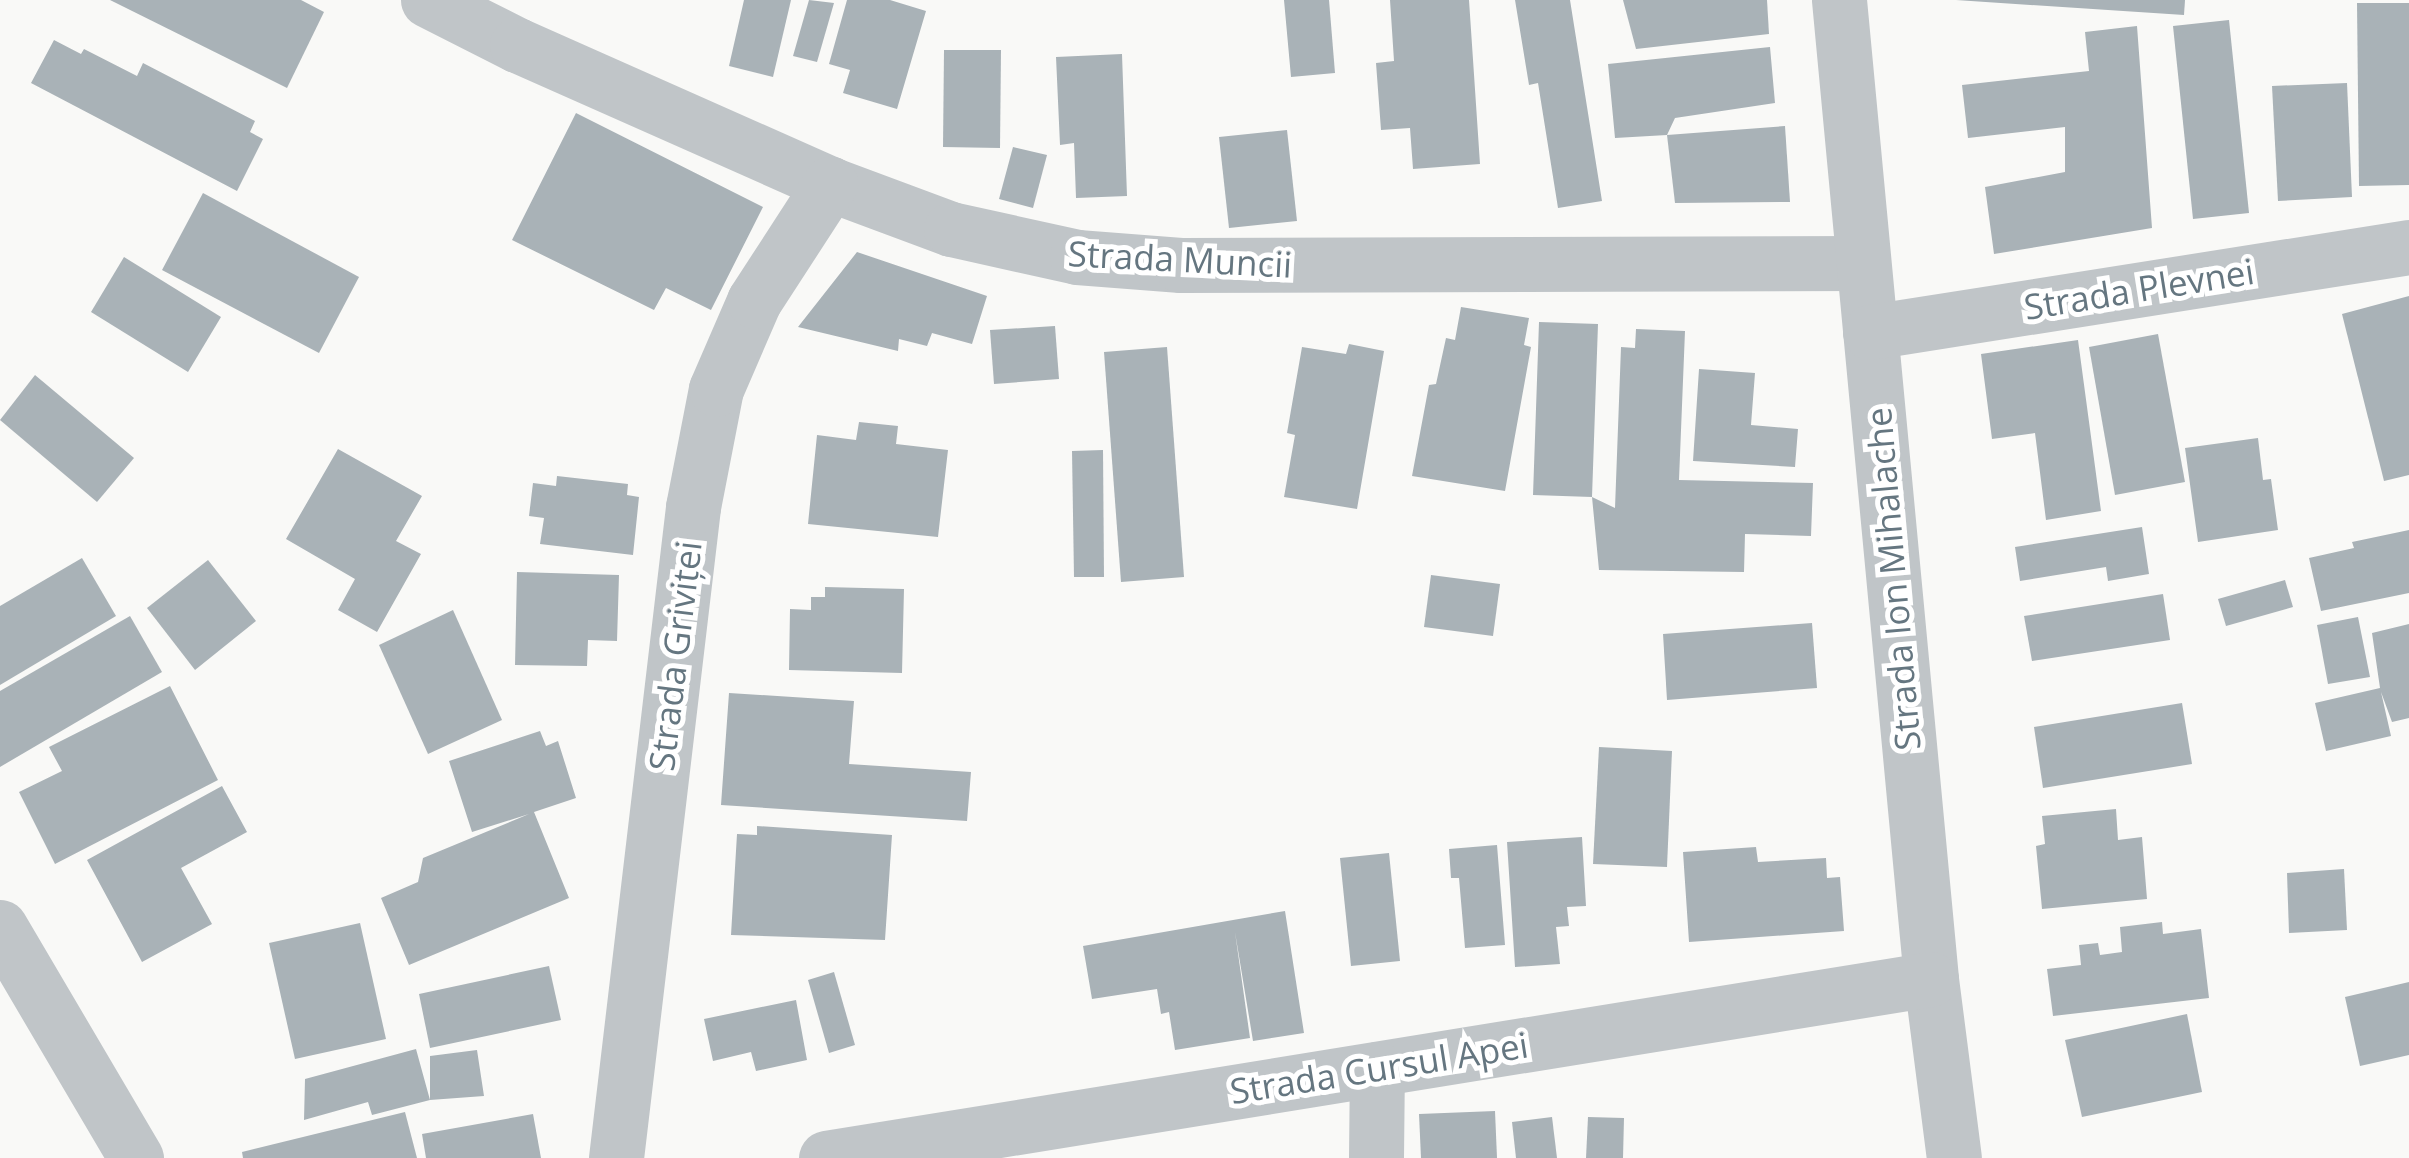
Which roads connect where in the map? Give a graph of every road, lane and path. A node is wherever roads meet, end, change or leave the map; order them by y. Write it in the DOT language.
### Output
graph roads {
  1 [pos="428,0"];
  2 [pos="1839,0"];
  3 [pos="830,184"];
  4 [pos="2409,246"];
  5 [pos="1862,263"];
  6 [pos="1870,332"];
  7 [pos="0,928"];
  8 [pos="1932,979"];
  9 [pos="1377,1068"];
  10 [pos="136,1158"];
  11 [pos="616,1158"];
  12 [pos="826,1158"];
  13 [pos="1376,1158"];
  14 [pos="1954,1158"];
  1 -- 3 [label="street, Strada Muncii"];
  2 -- 5 [label="street, Strada Ion Mihalache"];
  3 -- 5 [label="street, Strada Muncii"];
  3 -- 11 [label="street, Strada Griviței"];
  4 -- 6 [label="street, Strada Plevnei"];
  5 -- 6 [label="street, Strada Ion Mihalache"];
  6 -- 8 [label="street, Strada Ion Mihalache"];
  7 -- 10 [label="street"];
  8 -- 9 [label="street, Strada Cursul Apei"];
  8 -- 14 [label="street, Strada Ion Mihalache"];
  9 -- 12 [label="street, Strada Cursul Apei"];
  9 -- 13 [label="street"];
}
